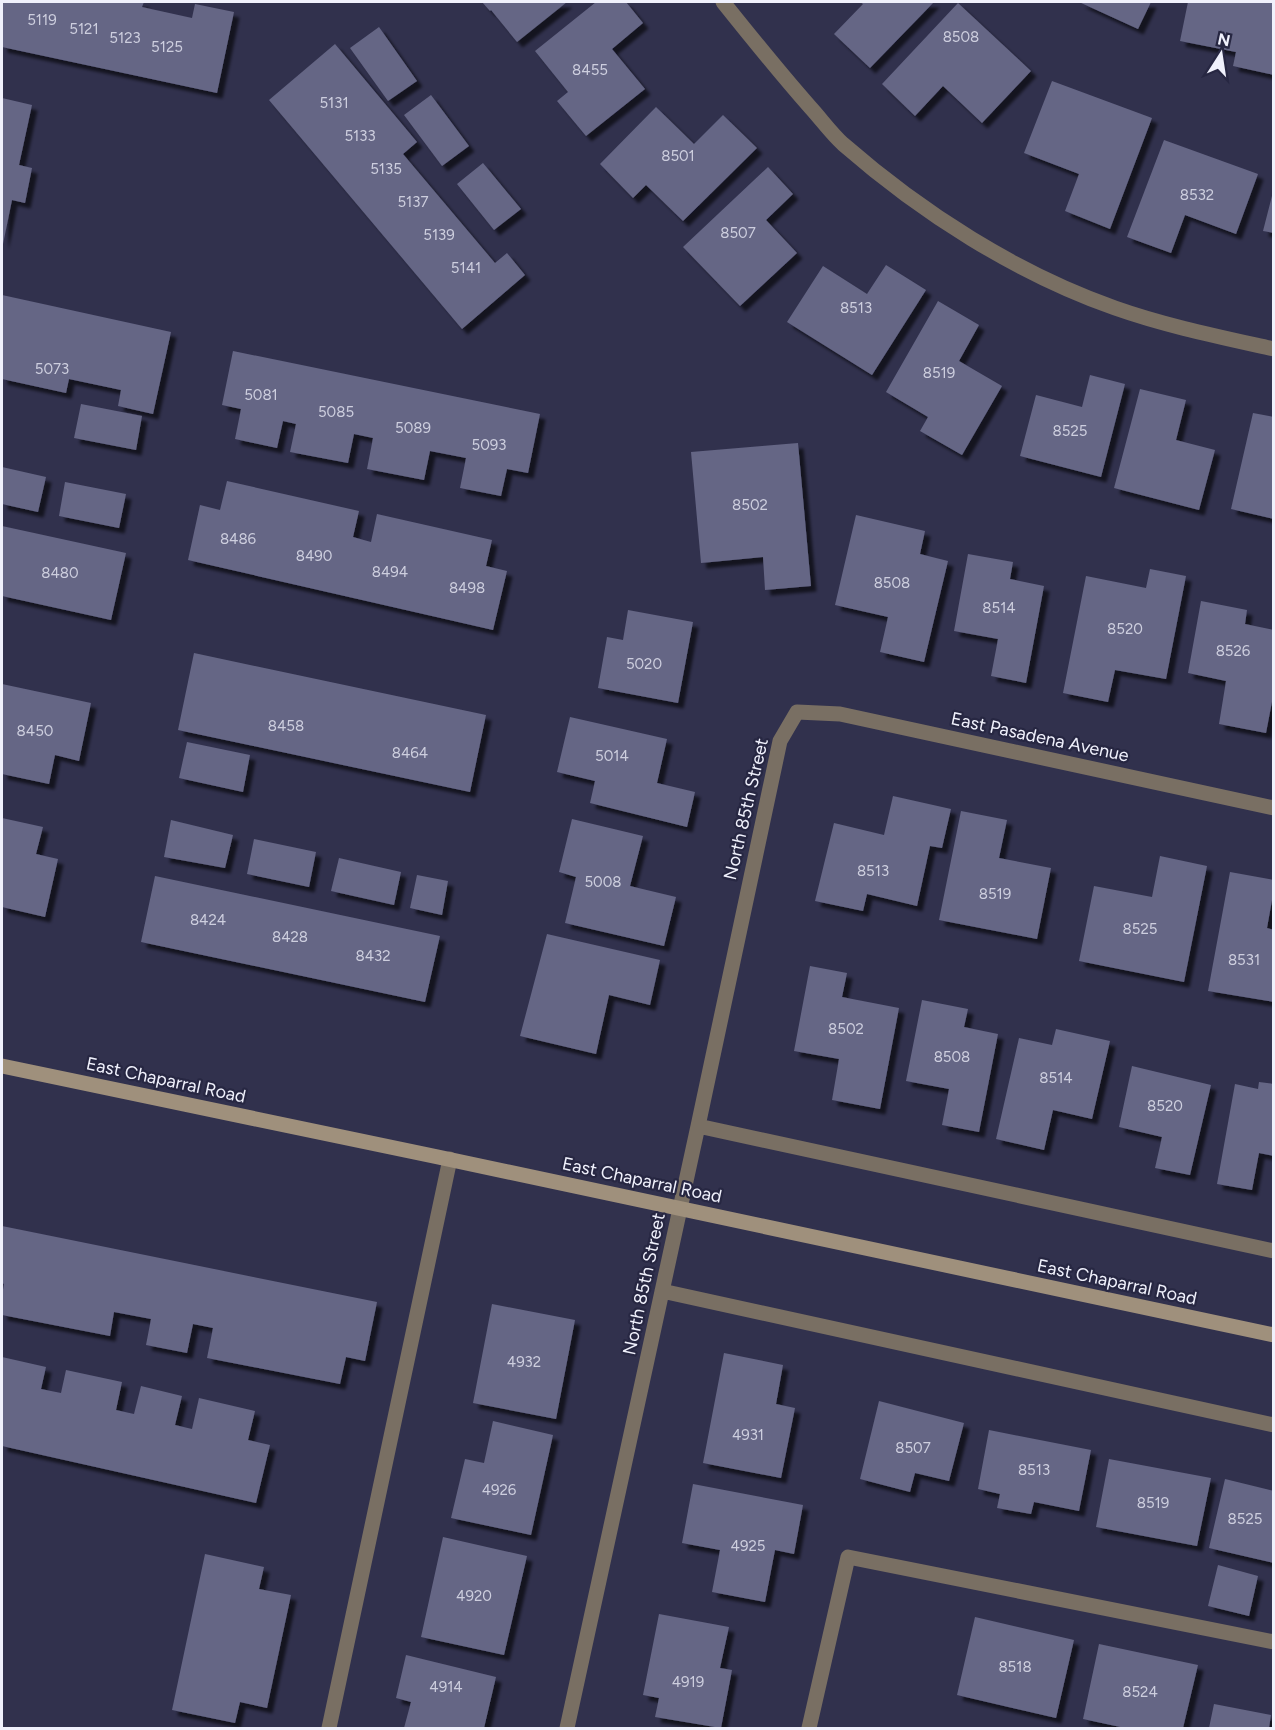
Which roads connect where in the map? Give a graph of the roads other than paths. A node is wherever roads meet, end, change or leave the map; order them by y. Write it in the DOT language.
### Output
graph roads {
  1 [pos="723,2"];
  2 [pos="1274,349"];
  3 [pos="797,712"];
  4 [pos="1274,808"];
  5 [pos="2,1066"];
  6 [pos="698,1126"];
  7 [pos="450,1159"];
  8 [pos="680,1209"];
  9 [pos="1274,1251"];
  10 [pos="662,1292"];
  11 [pos="1274,1335"];
  12 [pos="1274,1425"];
  13 [pos="1274,1642"];
  14 [pos="329,1728"];
  15 [pos="567,1728"];
  16 [pos="809,1728"];
  1 -- 2 [label="street"];
  3 -- 4 [label="street, East Pasadena Avenue"];
  3 -- 6 [label="street, North 85th Street"];
  5 -- 7 [label="main road, East Chaparral Road"];
  6 -- 8 [label="street, North 85th Street"];
  6 -- 9 [label="street"];
  7 -- 8 [label="main road, East Chaparral Road"];
  7 -- 14 [label="street"];
  8 -- 10 [label="street, North 85th Street"];
  8 -- 11 [label="main road, East Chaparral Road"];
  10 -- 12 [label="street"];
  10 -- 15 [label="street, North 85th Street"];
  13 -- 16 [label="street"];
}
